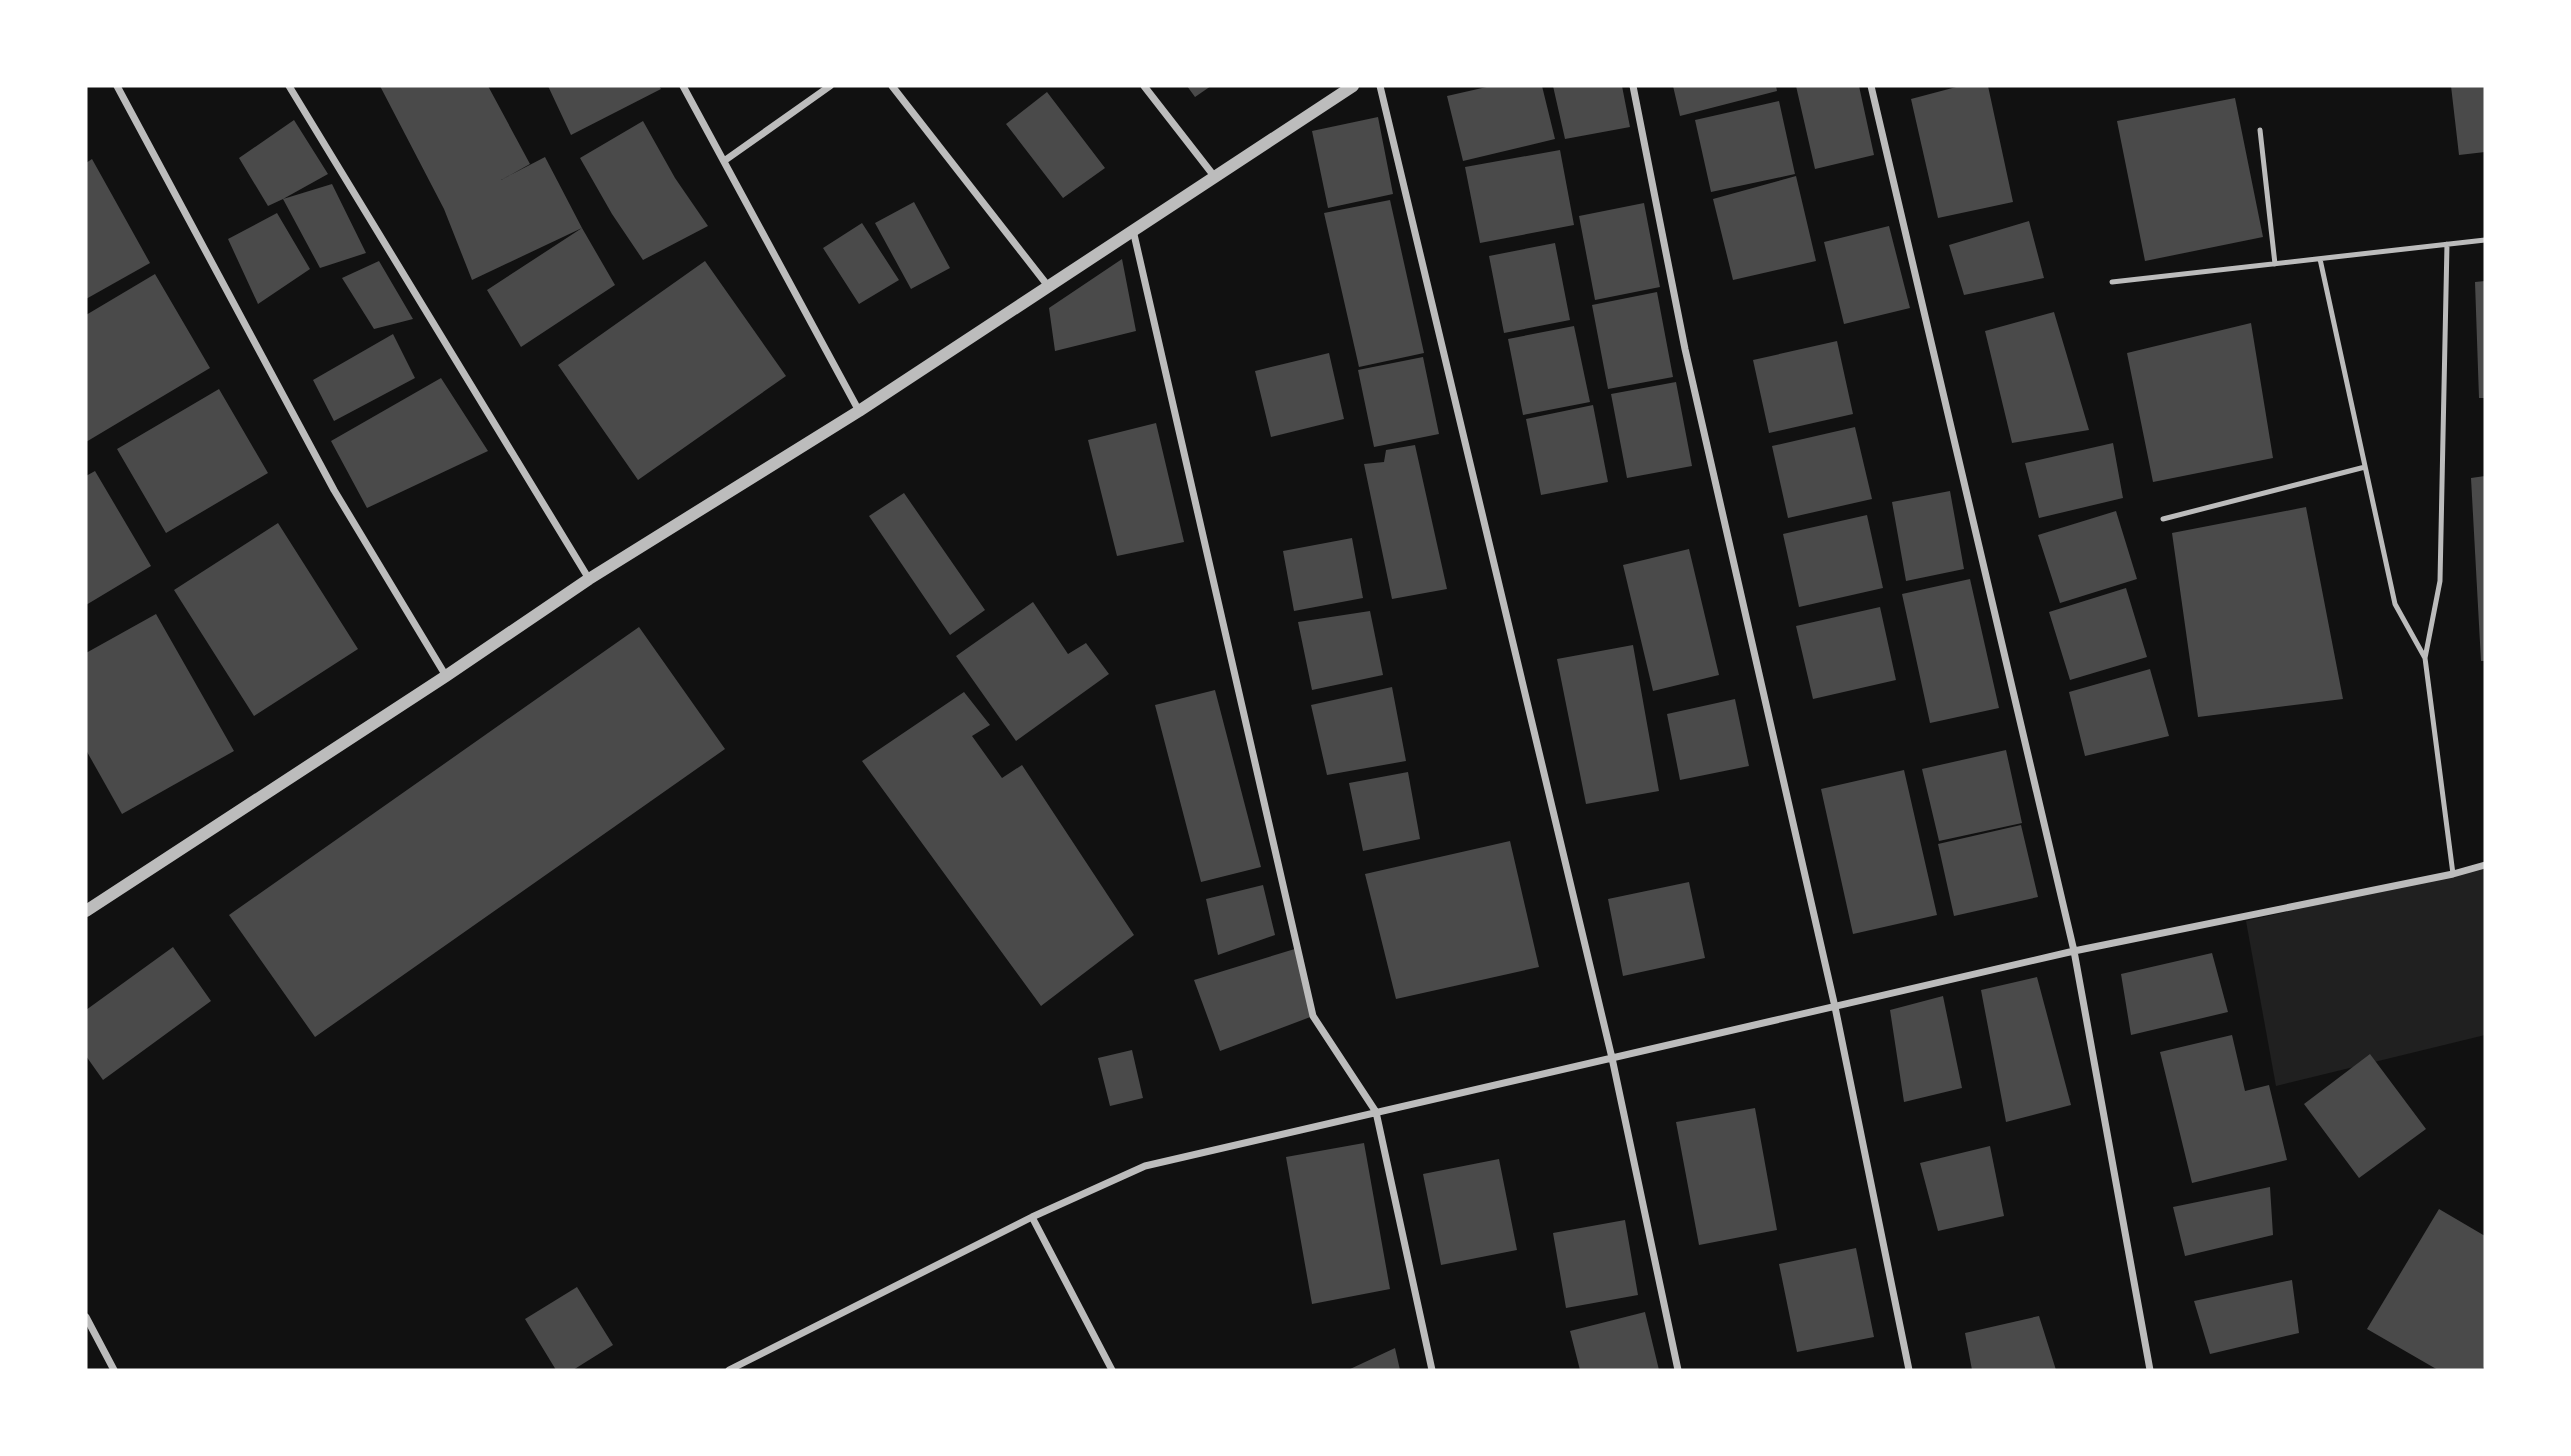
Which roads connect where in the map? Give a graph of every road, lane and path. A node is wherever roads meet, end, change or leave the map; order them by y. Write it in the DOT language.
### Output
graph roads {
  1 [pos="117,86"];
  2 [pos="289,86"];
  3 [pos="683,86"];
  4 [pos="830,86"];
  5 [pos="892,86"];
  6 [pos="1143,86"];
  7 [pos="1353,86"];
  8 [pos="1380,86"];
  9 [pos="1633,86"];
  10 [pos="1871,86"];
  11 [pos="2260,130"];
  12 [pos="724,161"];
  13 [pos="1213,176"];
  14 [pos="1133,230"];
  15 [pos="2485,240"];
  16 [pos="2447,244"];
  17 [pos="2320,259"];
  18 [pos="2275,264"];
  19 [pos="2112,282"];
  20 [pos="1048,286"];
  21 [pos="859,411"];
  22 [pos="2365,467"];
  23 [pos="2163,519"];
  24 [pos="589,579"];
  25 [pos="2425,659"];
  26 [pos="446,676"];
  27 [pos="2485,865"];
  28 [pos="2453,874"];
  29 [pos="86,911"];
  30 [pos="2074,951"];
  31 [pos="1835,1007"];
  32 [pos="1612,1058"];
  33 [pos="1376,1112"];
  34 [pos="1032,1217"];
  35 [pos="86,1317"];
  36 [pos="114,1370"];
  37 [pos="729,1370"];
  38 [pos="1112,1370"];
  39 [pos="1432,1370"];
  40 [pos="1678,1370"];
  41 [pos="1909,1370"];
  42 [pos="2150,1370"];
  1 -- 26 [label="street"];
  2 -- 24 [label="street"];
  3 -- 12 [label="street"];
  4 -- 12 [label="street"];
  5 -- 20 [label="street"];
  6 -- 13 [label="street"];
  7 -- 13 [label="street"];
  8 -- 32 [label="street"];
  9 -- 31 [label="street"];
  10 -- 30 [label="street"];
  11 -- 18 [label="lane"];
  12 -- 21 [label="street"];
  13 -- 14 [label="street"];
  14 -- 20 [label="street"];
  14 -- 33 [label="street"];
  15 -- 16 [label="lane"];
  16 -- 17 [label="lane"];
  16 -- 25 [label="lane"];
  17 -- 18 [label="lane"];
  17 -- 22 [label="lane"];
  18 -- 19 [label="lane"];
  20 -- 21 [label="street"];
  21 -- 24 [label="street"];
  22 -- 23 [label="lane"];
  22 -- 25 [label="lane"];
  24 -- 26 [label="street"];
  25 -- 28 [label="lane"];
  26 -- 29 [label="street"];
  27 -- 28 [label="street"];
  28 -- 30 [label="street"];
  30 -- 31 [label="street"];
  30 -- 42 [label="street"];
  31 -- 32 [label="street"];
  31 -- 41 [label="street"];
  32 -- 33 [label="street"];
  32 -- 40 [label="street"];
  33 -- 34 [label="street"];
  33 -- 39 [label="street"];
  34 -- 37 [label="street"];
  34 -- 38 [label="street"];
  35 -- 36 [label="street"];
}
